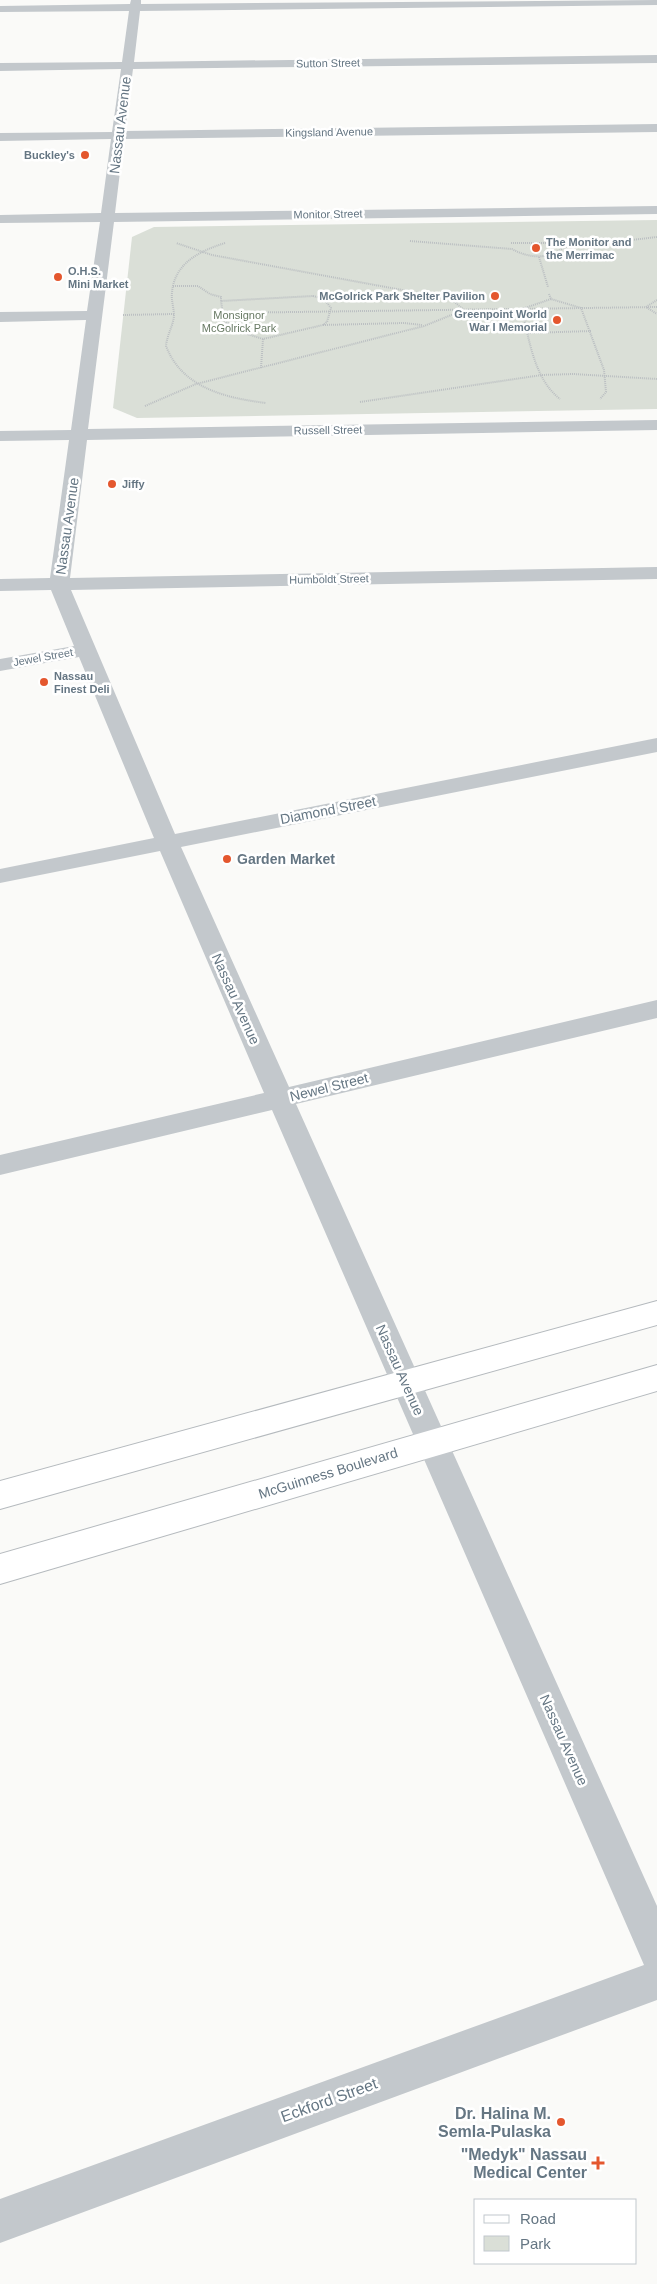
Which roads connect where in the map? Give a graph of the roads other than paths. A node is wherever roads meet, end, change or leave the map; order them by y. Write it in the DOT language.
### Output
graph roads {
  1 [pos="657,2"];
  2 [pos="136,4"];
  3 [pos="0,9"];
  4 [pos="657,59"];
  5 [pos="128,66"];
  6 [pos="0,67"];
  7 [pos="657,128"];
  8 [pos="119,135"];
  9 [pos="0,136"];
  10 [pos="657,210"];
  11 [pos="108,218"];
  12 [pos="0,219"];
  13 [pos="94,315"];
  14 [pos="0,316"];
  15 [pos="657,424"];
  16 [pos="80,434"];
  17 [pos="0,436"];
  18 [pos="657,573"];
  19 [pos="59,584"];
  20 [pos="0,585"];
  21 [pos="86,650"];
  22 [pos="0,665"];
  23 [pos="657,745"];
  24 [pos="167,842"];
  25 [pos="0,876"];
  26 [pos="657,1009"];
  27 [pos="280,1099"];
  28 [pos="0,1165"];
  29 [pos="657,1312"];
  30 [pos="657,1378"];
  31 [pos="406,1383"];
  32 [pos="432,1442"];
  33 [pos="0,1495"];
  34 [pos="0,1569"];
  35 [pos="657,1951"];
  36 [pos="657,1980"];
  37 [pos="0,2221"];
  1 -- 2 [label="street"];
  2 -- 3 [label="street"];
  2 -- 5 [label="street, Nassau Avenue"];
  4 -- 5 [label="street, Sutton Street"];
  5 -- 6 [label="street, Sutton Street"];
  5 -- 8 [label="street, Nassau Avenue"];
  7 -- 8 [label="street, Kingsland Avenue"];
  8 -- 9 [label="street, Kingsland Avenue"];
  8 -- 11 [label="street, Nassau Avenue"];
  10 -- 11 [label="street, Monitor Street"];
  11 -- 12 [label="street, Monitor Street"];
  11 -- 13 [label="street, Nassau Avenue"];
  13 -- 14 [label="street"];
  13 -- 16 [label="street, Nassau Avenue"];
  15 -- 16 [label="street, Russell Street"];
  16 -- 17 [label="street, Russell Street"];
  16 -- 19 [label="street, Nassau Avenue"];
  18 -- 19 [label="street, Humboldt Street"];
  19 -- 20 [label="street, Humboldt Street"];
  19 -- 21 [label="street, Nassau Avenue"];
  21 -- 22 [label="street, Jewel Street"];
  21 -- 24 [label="street, Nassau Avenue"];
  23 -- 24 [label="street, Diamond Street"];
  24 -- 25 [label="street, Diamond Street"];
  24 -- 27 [label="street, Nassau Avenue"];
  26 -- 27 [label="street, Newel Street"];
  27 -- 28 [label="street, Newel Street"];
  27 -- 31 [label="street, Nassau Avenue"];
  29 -- 31 [label="main road"];
  30 -- 32 [label="main road, McGuinness Boulevard"];
  31 -- 32 [label="street, Nassau Avenue"];
  31 -- 33 [label="main road"];
  32 -- 34 [label="main road, McGuinness Boulevard"];
  32 -- 35 [label="street, Nassau Avenue"];
  36 -- 37 [label="street, Eckford Street"];
}
